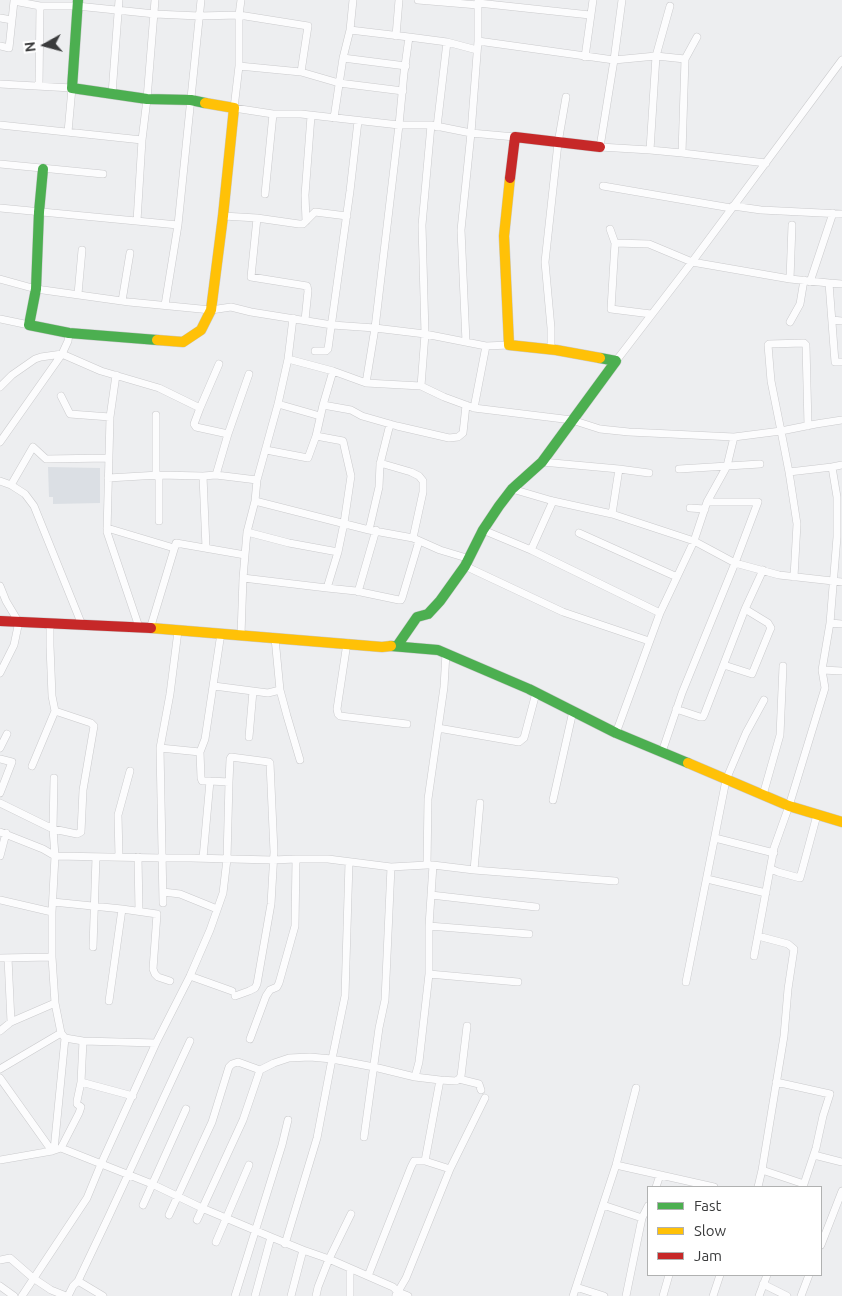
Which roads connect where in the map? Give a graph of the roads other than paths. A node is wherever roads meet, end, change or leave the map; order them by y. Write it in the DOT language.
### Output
graph roads {
  1 [pos="14,0"];
  2 [pos="119,0"];
  3 [pos="155,0"];
  4 [pos="201,0"];
  5 [pos="241,0"];
  6 [pos="353,0"];
  7 [pos="399,0"];
  8 [pos="418,0"];
  9 [pos="593,0"];
  10 [pos="622,0"];
  11 [pos="78,3"];
  12 [pos="478,3"];
  13 [pos="43,4"];
  14 [pos="670,6"];
  15 [pos="119,10"];
  16 [pos="154,14"];
  17 [pos="239,14"];
  18 [pos="590,15"];
  19 [pos="199,16"];
  20 [pos="0,18"];
  21 [pos="12,20"];
  22 [pos="350,30"];
  23 [pos="396,36"];
  24 [pos="410,37"];
  25 [pos="697,37"];
  26 [pos="478,41"];
  27 [pos="447,42"];
  28 [pos="0,46"];
  29 [pos="476,50"];
  30 [pos="656,56"];
  31 [pos="585,57"];
  32 [pos="343,58"];
  33 [pos="685,59"];
  34 [pos="614,60"];
  35 [pos="842,60"];
  36 [pos="240,66"];
  37 [pos="406,66"];
  38 [pos="301,72"];
  39 [pos="339,83"];
  40 [pos="0,84"];
  41 [pos="39,85"];
  42 [pos="72,88"];
  43 [pos="403,91"];
  44 [pos="112,94"];
  45 [pos="566,97"];
  46 [pos="147,99"];
  47 [pos="191,100"];
  48 [pos="234,108"];
  49 [pos="273,114"];
  50 [pos="311,116"];
  51 [pos="334,118"];
  52 [pos="358,121"];
  53 [pos="0,125"];
  54 [pos="399,125"];
  55 [pos="434,126"];
  56 [pos="68,132"];
  57 [pos="472,133"];
  58 [pos="515,137"];
  59 [pos="142,140"];
  60 [pos="558,143"];
  61 [pos="600,147"];
  62 [pos="650,150"];
  63 [pos="682,153"];
  64 [pos="766,163"];
  65 [pos="0,164"];
  66 [pos="43,169"];
  67 [pos="103,174"];
  68 [pos="603,186"];
  69 [pos="265,194"];
  70 [pos="732,207"];
  71 [pos="0,208"];
  72 [pos="39,212"];
  73 [pos="833,212"];
  74 [pos="842,214"];
  75 [pos="223,216"];
  76 [pos="347,216"];
  77 [pos="257,218"];
  78 [pos="137,221"];
  79 [pos="306,221"];
  80 [pos="178,225"];
  81 [pos="792,225"];
  82 [pos="610,229"];
  83 [pos="615,243"];
  84 [pos="82,250"];
  85 [pos="130,253"];
  86 [pos="692,262"];
  87 [pos="0,279"];
  88 [pos="790,279"];
  89 [pos="807,281"];
  90 [pos="829,283"];
  91 [pos="842,284"];
  92 [pos="36,288"];
  93 [pos="78,294"];
  94 [pos="122,301"];
  95 [pos="165,305"];
  96 [pos="211,310"];
  97 [pos="651,314"];
  98 [pos="293,318"];
  99 [pos="0,319"];
  100 [pos="305,320"];
  101 [pos="832,320"];
  102 [pos="842,321"];
  103 [pos="790,322"];
  104 [pos="332,324"];
  105 [pos="29,325"];
  106 [pos="375,328"];
  107 [pos="69,332"];
  108 [pos="425,334"];
  109 [pos="466,342"];
  110 [pos="509,345"];
  111 [pos="486,346"];
  112 [pos="551,349"];
  113 [pos="315,351"];
  114 [pos="62,354"];
  115 [pos="288,359"];
  116 [pos="616,361"];
  117 [pos="842,362"];
  118 [pos="219,364"];
  119 [pos="333,371"];
  120 [pos="248,374"];
  121 [pos="116,375"];
  122 [pos="366,384"];
  123 [pos="421,386"];
  124 [pos="0,387"];
  125 [pos="61,396"];
  126 [pos="278,404"];
  127 [pos="466,404"];
  128 [pos="323,405"];
  129 [pos="200,408"];
  130 [pos="474,408"];
  131 [pos="156,415"];
  132 [pos="320,416"];
  133 [pos="110,417"];
  134 [pos="572,420"];
  135 [pos="842,420"];
  136 [pos="390,424"];
  137 [pos="808,426"];
  138 [pos="781,431"];
  139 [pos="228,434"];
  140 [pos="316,436"];
  141 [pos="734,437"];
  142 [pos="0,442"];
  143 [pos="266,450"];
  144 [pos="109,458"];
  145 [pos="542,462"];
  146 [pos="380,463"];
  147 [pos="760,464"];
  148 [pos="842,465"];
  149 [pos="728,466"];
  150 [pos="832,467"];
  151 [pos="619,469"];
  152 [pos="678,469"];
  153 [pos="789,472"];
  154 [pos="649,473"];
  155 [pos="216,475"];
  156 [pos="157,476"];
  157 [pos="203,476"];
  158 [pos="108,478"];
  159 [pos="257,480"];
  160 [pos="0,481"];
  161 [pos="11,484"];
  162 [pos="512,489"];
  163 [pos="255,501"];
  164 [pos="553,501"];
  165 [pos="706,506"];
  166 [pos="690,508"];
  167 [pos="612,514"];
  168 [pos="159,521"];
  169 [pos="344,523"];
  170 [pos="106,528"];
  171 [pos="372,530"];
  172 [pos="483,530"];
  173 [pos="247,532"];
  174 [pos="579,533"];
  175 [pos="840,538"];
  176 [pos="416,540"];
  177 [pos="694,541"];
  178 [pos="204,547"];
  179 [pos="174,548"];
  180 [pos="531,550"];
  181 [pos="338,552"];
  182 [pos="245,555"];
  183 [pos="735,562"];
  184 [pos="468,563"];
  185 [pos="763,570"];
  186 [pos="677,576"];
  187 [pos="794,576"];
  188 [pos="243,578"];
  189 [pos="834,582"];
  190 [pos="842,582"];
  191 [pos="0,586"];
  192 [pos="327,588"];
  193 [pos="358,592"];
  194 [pos="745,609"];
  195 [pos="660,613"];
  196 [pos="0,621"];
  197 [pos="18,621"];
  198 [pos="830,623"];
  199 [pos="50,624"];
  200 [pos="842,624"];
  201 [pos="82,625"];
  202 [pos="145,628"];
  203 [pos="178,632"];
  204 [pos="221,634"];
  205 [pos="241,635"];
  206 [pos="275,638"];
  207 [pos="649,641"];
  208 [pos="347,644"];
  209 [pos="397,646"];
  210 [pos="446,653"];
  211 [pos="724,665"];
  212 [pos="783,666"];
  213 [pos="822,670"];
  214 [pos="842,671"];
  215 [pos="0,673"];
  216 [pos="214,686"];
  217 [pos="280,690"];
  218 [pos="253,691"];
  219 [pos="536,693"];
  220 [pos="764,700"];
  221 [pos="676,709"];
  222 [pos="55,710"];
  223 [pos="573,711"];
  224 [pos="407,724"];
  225 [pos="438,728"];
  226 [pos="616,733"];
  227 [pos="7,734"];
  228 [pos="249,737"];
  229 [pos="0,748"];
  230 [pos="160,748"];
  231 [pos="200,752"];
  232 [pos="662,752"];
  233 [pos="0,759"];
  234 [pos="300,760"];
  235 [pos="32,766"];
  236 [pos="130,771"];
  237 [pos="54,778"];
  238 [pos="726,780"];
  239 [pos="210,782"];
  240 [pos="229,782"];
  241 [pos="0,793"];
  242 [pos="763,795"];
  243 [pos="553,800"];
  244 [pos="0,803"];
  245 [pos="480,803"];
  246 [pos="789,806"];
  247 [pos="816,814"];
  248 [pos="842,822"];
  249 [pos="53,829"];
  250 [pos="3,832"];
  251 [pos="715,838"];
  252 [pos="774,852"];
  253 [pos="0,856"];
  254 [pos="55,856"];
  255 [pos="96,857"];
  256 [pos="119,857"];
  257 [pos="138,857"];
  258 [pos="162,858"];
  259 [pos="204,858"];
  260 [pos="227,859"];
  261 [pos="296,859"];
  262 [pos="273,860"];
  263 [pos="349,862"];
  264 [pos="430,865"];
  265 [pos="391,867"];
  266 [pos="771,869"];
  267 [pos="474,870"];
  268 [pos="707,879"];
  269 [pos="615,881"];
  270 [pos="163,892"];
  271 [pos="766,893"];
  272 [pos="431,895"];
  273 [pos="0,900"];
  274 [pos="53,902"];
  275 [pos="163,903"];
  276 [pos="536,906"];
  277 [pos="95,907"];
  278 [pos="122,909"];
  279 [pos="217,909"];
  280 [pos="52,912"];
  281 [pos="139,912"];
  282 [pos="429,926"];
  283 [pos="529,934"];
  284 [pos="758,936"];
  285 [pos="93,947"];
  286 [pos="754,956"];
  287 [pos="52,957"];
  288 [pos="0,958"];
  289 [pos="8,958"];
  290 [pos="429,974"];
  291 [pos="190,976"];
  292 [pos="170,981"];
  293 [pos="518,982"];
  294 [pos="686,982"];
  295 [pos="109,1001"];
  296 [pos="54,1003"];
  297 [pos="11,1022"];
  298 [pos="467,1026"];
  299 [pos="0,1031"];
  300 [pos="63,1036"];
  301 [pos="250,1039"];
  302 [pos="190,1040"];
  303 [pos="83,1041"];
  304 [pos="156,1043"];
  305 [pos="332,1059"];
  306 [pos="374,1067"];
  307 [pos="0,1069"];
  308 [pos="260,1070"];
  309 [pos="415,1077"];
  310 [pos="0,1078"];
  311 [pos="459,1079"];
  312 [pos="440,1080"];
  313 [pos="81,1082"];
  314 [pos="776,1082"];
  315 [pos="636,1088"];
  316 [pos="480,1090"];
  317 [pos="133,1096"];
  318 [pos="484,1098"];
  319 [pos="186,1109"];
  320 [pos="288,1120"];
  321 [pos="364,1137"];
  322 [pos="56,1150"];
  323 [pos="814,1154"];
  324 [pos="0,1160"];
  325 [pos="425,1161"];
  326 [pos="842,1162"];
  327 [pos="101,1164"];
  328 [pos="616,1165"];
  329 [pos="249,1166"];
  330 [pos="450,1170"];
  331 [pos="762,1170"];
  332 [pos="128,1175"];
  333 [pos="660,1175"];
  334 [pos="152,1184"];
  335 [pos="656,1186"];
  336 [pos="710,1186"];
  337 [pos="758,1186"];
  338 [pos="803,1186"];
  339 [pos="842,1191"];
  340 [pos="177,1196"];
  341 [pos="143,1204"];
  342 [pos="602,1205"];
  343 [pos="202,1208"];
  344 [pos="647,1208"];
  345 [pos="351,1214"];
  346 [pos="169,1215"];
  347 [pos="226,1218"];
  348 [pos="642,1218"];
  349 [pos="197,1220"];
  350 [pos="254,1231"];
  351 [pos="271,1237"];
  352 [pos="216,1242"];
  353 [pos="822,1242"];
  354 [pos="285,1244"];
  355 [pos="303,1250"];
  356 [pos="330,1259"];
  357 [pos="0,1260"];
  358 [pos="350,1269"];
  359 [pos="368,1276"];
  360 [pos="669,1276"];
  361 [pos="720,1276"];
  362 [pos="767,1276"];
  363 [pos="809,1276"];
  364 [pos="33,1278"];
  365 [pos="78,1281"];
  366 [pos="763,1284"];
  367 [pos="0,1286"];
  368 [pos="576,1288"];
  369 [pos="397,1294"];
  370 [pos="14,1296"];
  371 [pos="22,1296"];
  372 [pos="67,1296"];
  373 [pos="103,1296"];
  374 [pos="235,1296"];
  375 [pos="255,1296"];
  376 [pos="291,1296"];
  377 [pos="316,1296"];
  378 [pos="350,1296"];
  379 [pos="408,1296"];
  380 [pos="573,1296"];
  381 [pos="604,1296"];
  382 [pos="626,1296"];
  383 [pos="663,1296"];
  384 [pos="713,1296"];
  385 [pos="759,1296"];
  386 [pos="787,1296"];
  387 [pos="801,1296"];
  1 -- 13 [label="street"];
  1 -- 21 [label="street"];
  2 -- 15 [label="street"];
  3 -- 16 [label="street"];
  4 -- 19 [label="street"];
  5 -- 17 [label="street"];
  6 -- 22 [label="street"];
  7 -- 23 [label="street"];
  8 -- 12 [label="street"];
  9 -- 18 [label="street"];
  10 -- 34 [label="street"];
  11 -- 13 [label="street"];
  11 -- 15 [label="street"];
  11 -- 42 [label="street"];
  12 -- 18 [label="street"];
  12 -- 26 [label="street"];
  13 -- 41 [label="street"];
  14 -- 30 [label="street"];
  15 -- 16 [label="street"];
  15 -- 44 [label="street"];
  16 -- 19 [label="street"];
  16 -- 46 [label="street"];
  17 -- 19 [label="street"];
  17 -- 36 [label="street"];
  17 -- 38 [label="street"];
  18 -- 31 [label="street"];
  19 -- 47 [label="street"];
  20 -- 21 [label="street"];
  21 -- 28 [label="street"];
  22 -- 23 [label="street"];
  22 -- 32 [label="street"];
  23 -- 24 [label="street"];
  24 -- 27 [label="street"];
  24 -- 37 [label="street"];
  25 -- 33 [label="street"];
  26 -- 29 [label="street"];
  26 -- 31 [label="street"];
  27 -- 29 [label="street"];
  27 -- 55 [label="street"];
  29 -- 57 [label="street"];
  30 -- 33 [label="street"];
  30 -- 34 [label="street"];
  30 -- 62 [label="street"];
  31 -- 34 [label="street"];
  32 -- 37 [label="street"];
  32 -- 39 [label="street"];
  33 -- 63 [label="street"];
  34 -- 61 [label="street"];
  35 -- 64 [label="street"];
  36 -- 38 [label="street"];
  36 -- 48 [label="street"];
  37 -- 43 [label="street"];
  38 -- 39 [label="street"];
  39 -- 43 [label="street"];
  39 -- 51 [label="street"];
  40 -- 41 [label="street"];
  41 -- 42 [label="street"];
  42 -- 44 [label="street"];
  42 -- 56 [label="street"];
  43 -- 54 [label="street"];
  44 -- 46 [label="street"];
  45 -- 60 [label="street"];
  46 -- 47 [label="street"];
  46 -- 59 [label="street"];
  47 -- 48 [label="street"];
  47 -- 80 [label="street"];
  48 -- 49 [label="street"];
  48 -- 75 [label="street"];
  49 -- 50 [label="street"];
  49 -- 69 [label="street"];
  50 -- 51 [label="street"];
  50 -- 79 [label="street"];
  51 -- 52 [label="street"];
  52 -- 54 [label="street"];
  52 -- 76 [label="street"];
  53 -- 56 [label="street"];
  54 -- 55 [label="street"];
  54 -- 106 [label="street"];
  55 -- 57 [label="street"];
  55 -- 108 [label="street"];
  56 -- 59 [label="street"];
  57 -- 58 [label="street"];
  57 -- 109 [label="street"];
  58 -- 60 [label="street"];
  58 -- 110 [label="street"];
  59 -- 78 [label="street"];
  60 -- 61 [label="street"];
  60 -- 112 [label="street"];
  61 -- 62 [label="street"];
  62 -- 63 [label="street"];
  63 -- 64 [label="street"];
  64 -- 70 [label="street"];
  65 -- 66 [label="street"];
  66 -- 67 [label="street"];
  66 -- 72 [label="street"];
  68 -- 70 [label="street"];
  70 -- 73 [label="street"];
  70 -- 86 [label="street"];
  71 -- 72 [label="street"];
  72 -- 78 [label="street"];
  72 -- 92 [label="street"];
  73 -- 74 [label="street"];
  73 -- 89 [label="street"];
  75 -- 77 [label="street"];
  75 -- 96 [label="street"];
  76 -- 79 [label="street"];
  76 -- 104 [label="street"];
  77 -- 79 [label="street"];
  77 -- 100 [label="street"];
  78 -- 80 [label="street"];
  80 -- 95 [label="street"];
  81 -- 88 [label="street"];
  82 -- 83 [label="street"];
  83 -- 86 [label="street"];
  83 -- 97 [label="street"];
  84 -- 93 [label="street"];
  85 -- 94 [label="street"];
  86 -- 88 [label="street"];
  86 -- 97 [label="street"];
  87 -- 92 [label="street"];
  88 -- 89 [label="street"];
  89 -- 90 [label="street"];
  89 -- 103 [label="street"];
  90 -- 91 [label="street"];
  90 -- 101 [label="street"];
  92 -- 93 [label="street"];
  92 -- 105 [label="street"];
  93 -- 94 [label="street"];
  94 -- 95 [label="street"];
  95 -- 96 [label="street"];
  96 -- 98 [label="street"];
  96 -- 107 [label="street"];
  97 -- 116 [label="street"];
  98 -- 100 [label="street"];
  98 -- 115 [label="street"];
  99 -- 105 [label="street"];
  100 -- 104 [label="street"];
  101 -- 102 [label="street"];
  101 -- 117 [label="street"];
  104 -- 106 [label="street"];
  104 -- 113 [label="street"];
  105 -- 107 [label="street"];
  106 -- 108 [label="street"];
  106 -- 122 [label="street"];
  107 -- 114 [label="street"];
  108 -- 109 [label="street"];
  108 -- 123 [label="street"];
  109 -- 111 [label="street"];
  110 -- 111 [label="street"];
  110 -- 112 [label="street"];
  111 -- 130 [label="street"];
  112 -- 116 [label="street"];
  114 -- 121 [label="street"];
  114 -- 124 [label="street"];
  114 -- 142 [label="street"];
  115 -- 119 [label="street"];
  115 -- 126 [label="street"];
  116 -- 134 [label="street"];
  118 -- 129 [label="street"];
  119 -- 122 [label="street"];
  119 -- 128 [label="street"];
  120 -- 139 [label="street"];
  121 -- 129 [label="street"];
  121 -- 133 [label="street"];
  122 -- 123 [label="street"];
  123 -- 127 [label="street"];
  125 -- 133 [label="street"];
  126 -- 132 [label="street"];
  126 -- 143 [label="street"];
  127 -- 130 [label="street"];
  127 -- 136 [label="street"];
  128 -- 132 [label="street"];
  128 -- 136 [label="street"];
  129 -- 139 [label="street"];
  130 -- 134 [label="street"];
  131 -- 156 [label="street"];
  132 -- 140 [label="street"];
  133 -- 144 [label="street"];
  134 -- 141 [label="street"];
  134 -- 145 [label="street"];
  135 -- 137 [label="street"];
  136 -- 146 [label="street"];
  137 -- 138 [label="street"];
  137 -- 138 [label="street"];
  138 -- 141 [label="street"];
  138 -- 153 [label="street"];
  139 -- 155 [label="street"];
  140 -- 143 [label="street"];
  140 -- 169 [label="street"];
  141 -- 149 [label="street"];
  143 -- 159 [label="street"];
  144 -- 158 [label="street"];
  144 -- 161 [label="street"];
  145 -- 151 [label="street"];
  145 -- 162 [label="street"];
  146 -- 171 [label="street"];
  146 -- 176 [label="street"];
  147 -- 149 [label="street"];
  148 -- 150 [label="street"];
  149 -- 152 [label="street"];
  149 -- 165 [label="street"];
  150 -- 153 [label="street"];
  150 -- 175 [label="street"];
  151 -- 154 [label="street"];
  151 -- 167 [label="street"];
  153 -- 187 [label="street"];
  155 -- 157 [label="street"];
  155 -- 159 [label="street"];
  156 -- 157 [label="street"];
  156 -- 158 [label="street"];
  156 -- 168 [label="street"];
  157 -- 178 [label="street"];
  158 -- 170 [label="street"];
  159 -- 163 [label="street"];
  160 -- 161 [label="street"];
  161 -- 201 [label="street"];
  162 -- 164 [label="street"];
  162 -- 172 [label="street"];
  163 -- 169 [label="street"];
  163 -- 173 [label="street"];
  164 -- 167 [label="street"];
  164 -- 180 [label="street"];
  165 -- 166 [label="street"];
  165 -- 177 [label="street"];
  165 -- 183 [label="street"];
  167 -- 177 [label="street"];
  169 -- 171 [label="street"];
  169 -- 181 [label="street"];
  170 -- 179 [label="street"];
  170 -- 202 [label="street"];
  171 -- 176 [label="street"];
  171 -- 193 [label="street"];
  172 -- 180 [label="street"];
  172 -- 184 [label="street"];
  173 -- 181 [label="street"];
  173 -- 182 [label="street"];
  174 -- 186 [label="street"];
  175 -- 189 [label="street"];
  176 -- 184 [label="street"];
  176 -- 193 [label="street"];
  177 -- 183 [label="street"];
  177 -- 186 [label="street"];
  178 -- 179 [label="street"];
  178 -- 182 [label="street"];
  179 -- 202 [label="street"];
  180 -- 195 [label="street"];
  181 -- 192 [label="street"];
  182 -- 188 [label="street"];
  183 -- 185 [label="street"];
  183 -- 221 [label="street"];
  184 -- 207 [label="street"];
  184 -- 209 [label="street"];
  185 -- 187 [label="street"];
  185 -- 194 [label="street"];
  186 -- 195 [label="street"];
  187 -- 189 [label="street"];
  188 -- 192 [label="street"];
  188 -- 205 [label="street"];
  189 -- 190 [label="street"];
  189 -- 198 [label="street"];
  191 -- 197 [label="street"];
  192 -- 193 [label="street"];
  194 -- 211 [label="street"];
  194 -- 211 [label="street"];
  195 -- 207 [label="street"];
  196 -- 197 [label="street"];
  197 -- 199 [label="street"];
  197 -- 215 [label="street"];
  198 -- 200 [label="street"];
  198 -- 213 [label="street"];
  199 -- 201 [label="street"];
  199 -- 222 [label="street"];
  201 -- 202 [label="street"];
  202 -- 203 [label="street"];
  203 -- 204 [label="street"];
  203 -- 230 [label="street"];
  204 -- 205 [label="street"];
  204 -- 216 [label="street"];
  205 -- 206 [label="street"];
  206 -- 208 [label="street"];
  206 -- 217 [label="street"];
  207 -- 226 [label="street"];
  208 -- 209 [label="street"];
  208 -- 224 [label="street"];
  209 -- 210 [label="street"];
  210 -- 219 [label="street"];
  210 -- 225 [label="street"];
  211 -- 221 [label="street"];
  212 -- 242 [label="street"];
  213 -- 214 [label="street"];
  213 -- 246 [label="street"];
  216 -- 218 [label="street"];
  216 -- 231 [label="street"];
  217 -- 218 [label="street"];
  217 -- 234 [label="street"];
  218 -- 228 [label="street"];
  219 -- 223 [label="street"];
  219 -- 225 [label="street"];
  220 -- 238 [label="street"];
  221 -- 232 [label="street"];
  222 -- 235 [label="street"];
  222 -- 249 [label="street"];
  223 -- 226 [label="street"];
  223 -- 243 [label="street"];
  225 -- 264 [label="street"];
  226 -- 232 [label="street"];
  227 -- 229 [label="street"];
  230 -- 231 [label="street"];
  230 -- 258 [label="street"];
  231 -- 239 [label="street"];
  232 -- 238 [label="street"];
  233 -- 241 [label="street"];
  236 -- 256 [label="street"];
  237 -- 249 [label="street"];
  238 -- 242 [label="street"];
  238 -- 251 [label="street"];
  239 -- 240 [label="street"];
  239 -- 259 [label="street"];
  240 -- 260 [label="street"];
  240 -- 262 [label="street"];
  242 -- 246 [label="street"];
  244 -- 249 [label="street"];
  245 -- 267 [label="street"];
  246 -- 247 [label="street"];
  246 -- 252 [label="street"];
  247 -- 248 [label="street"];
  247 -- 266 [label="street"];
  249 -- 254 [label="street"];
  250 -- 253 [label="street"];
  250 -- 254 [label="street"];
  251 -- 252 [label="street"];
  251 -- 268 [label="street"];
  252 -- 266 [label="street"];
  254 -- 255 [label="street"];
  254 -- 274 [label="street"];
  255 -- 256 [label="street"];
  255 -- 277 [label="street"];
  256 -- 257 [label="street"];
  257 -- 258 [label="street"];
  257 -- 281 [label="street"];
  258 -- 259 [label="street"];
  258 -- 270 [label="street"];
  259 -- 260 [label="street"];
  260 -- 262 [label="street"];
  260 -- 279 [label="street"];
  261 -- 262 [label="street"];
  261 -- 263 [label="street"];
  261 -- 301 [label="street"];
  262 -- 291 [label="street"];
  263 -- 265 [label="street"];
  263 -- 305 [label="street"];
  264 -- 265 [label="street"];
  264 -- 267 [label="street"];
  264 -- 272 [label="street"];
  265 -- 306 [label="street"];
  266 -- 271 [label="street"];
  267 -- 269 [label="street"];
  268 -- 271 [label="street"];
  268 -- 294 [label="street"];
  270 -- 275 [label="street"];
  270 -- 279 [label="street"];
  271 -- 284 [label="street"];
  272 -- 276 [label="street"];
  272 -- 282 [label="street"];
  273 -- 280 [label="street"];
  274 -- 277 [label="street"];
  274 -- 280 [label="street"];
  277 -- 278 [label="street"];
  277 -- 285 [label="street"];
  278 -- 281 [label="street"];
  278 -- 295 [label="street"];
  279 -- 291 [label="street"];
  280 -- 287 [label="street"];
  281 -- 292 [label="street"];
  282 -- 283 [label="street"];
  282 -- 290 [label="street"];
  284 -- 286 [label="street"];
  284 -- 314 [label="street"];
  287 -- 289 [label="street"];
  287 -- 296 [label="street"];
  288 -- 289 [label="street"];
  289 -- 297 [label="street"];
  290 -- 293 [label="street"];
  290 -- 309 [label="street"];
  291 -- 304 [label="street"];
  296 -- 297 [label="street"];
  296 -- 300 [label="street"];
  297 -- 299 [label="street"];
  298 -- 311 [label="street"];
  300 -- 303 [label="street"];
  300 -- 307 [label="street"];
  300 -- 322 [label="street"];
  302 -- 332 [label="street"];
  303 -- 304 [label="street"];
  303 -- 313 [label="street"];
  304 -- 317 [label="street"];
  305 -- 306 [label="street"];
  305 -- 308 [label="street"];
  305 -- 354 [label="street"];
  306 -- 309 [label="street"];
  306 -- 321 [label="street"];
  308 -- 340 [label="street"];
  308 -- 343 [label="street"];
  309 -- 312 [label="street"];
  310 -- 322 [label="street"];
  311 -- 312 [label="street"];
  311 -- 316 [label="street"];
  312 -- 325 [label="street"];
  313 -- 317 [label="street"];
  313 -- 322 [label="street"];
  314 -- 323 [label="street"];
  314 -- 331 [label="street"];
  315 -- 328 [label="street"];
  317 -- 327 [label="street"];
  318 -- 330 [label="street"];
  319 -- 334 [label="street"];
  320 -- 350 [label="street"];
  322 -- 324 [label="street"];
  322 -- 327 [label="street"];
  323 -- 326 [label="street"];
  323 -- 338 [label="street"];
  325 -- 330 [label="street"];
  325 -- 359 [label="street"];
  327 -- 332 [label="street"];
  327 -- 364 [label="street"];
  328 -- 333 [label="street"];
  328 -- 342 [label="street"];
  329 -- 347 [label="street"];
  330 -- 369 [label="street"];
  331 -- 337 [label="street"];
  331 -- 338 [label="street"];
  332 -- 334 [label="street"];
  332 -- 365 [label="street"];
  333 -- 335 [label="street"];
  333 -- 336 [label="street"];
  334 -- 340 [label="street"];
  334 -- 341 [label="street"];
  339 -- 353 [label="street"];
  340 -- 343 [label="street"];
  340 -- 346 [label="street"];
  342 -- 348 [label="street"];
  342 -- 368 [label="street"];
  343 -- 347 [label="street"];
  343 -- 349 [label="street"];
  344 -- 348 [label="street"];
  345 -- 356 [label="street"];
  347 -- 350 [label="street"];
  347 -- 352 [label="street"];
  348 -- 382 [label="street"];
  350 -- 351 [label="street"];
  350 -- 374 [label="street"];
  351 -- 354 [label="street"];
  351 -- 375 [label="street"];
  354 -- 355 [label="street"];
  355 -- 356 [label="street"];
  355 -- 376 [label="street"];
  356 -- 358 [label="street"];
  356 -- 377 [label="street"];
  357 -- 364 [label="street"];
  358 -- 359 [label="street"];
  358 -- 378 [label="street"];
  359 -- 369 [label="street"];
  360 -- 383 [label="street"];
  361 -- 384 [label="street"];
  362 -- 366 [label="street"];
  363 -- 387 [label="street"];
  364 -- 371 [label="street"];
  364 -- 372 [label="street"];
  365 -- 372 [label="street"];
  365 -- 373 [label="street"];
  366 -- 385 [label="street"];
  366 -- 386 [label="street"];
  367 -- 370 [label="street"];
  368 -- 380 [label="street"];
  368 -- 381 [label="street"];
  369 -- 379 [label="street"];
}
